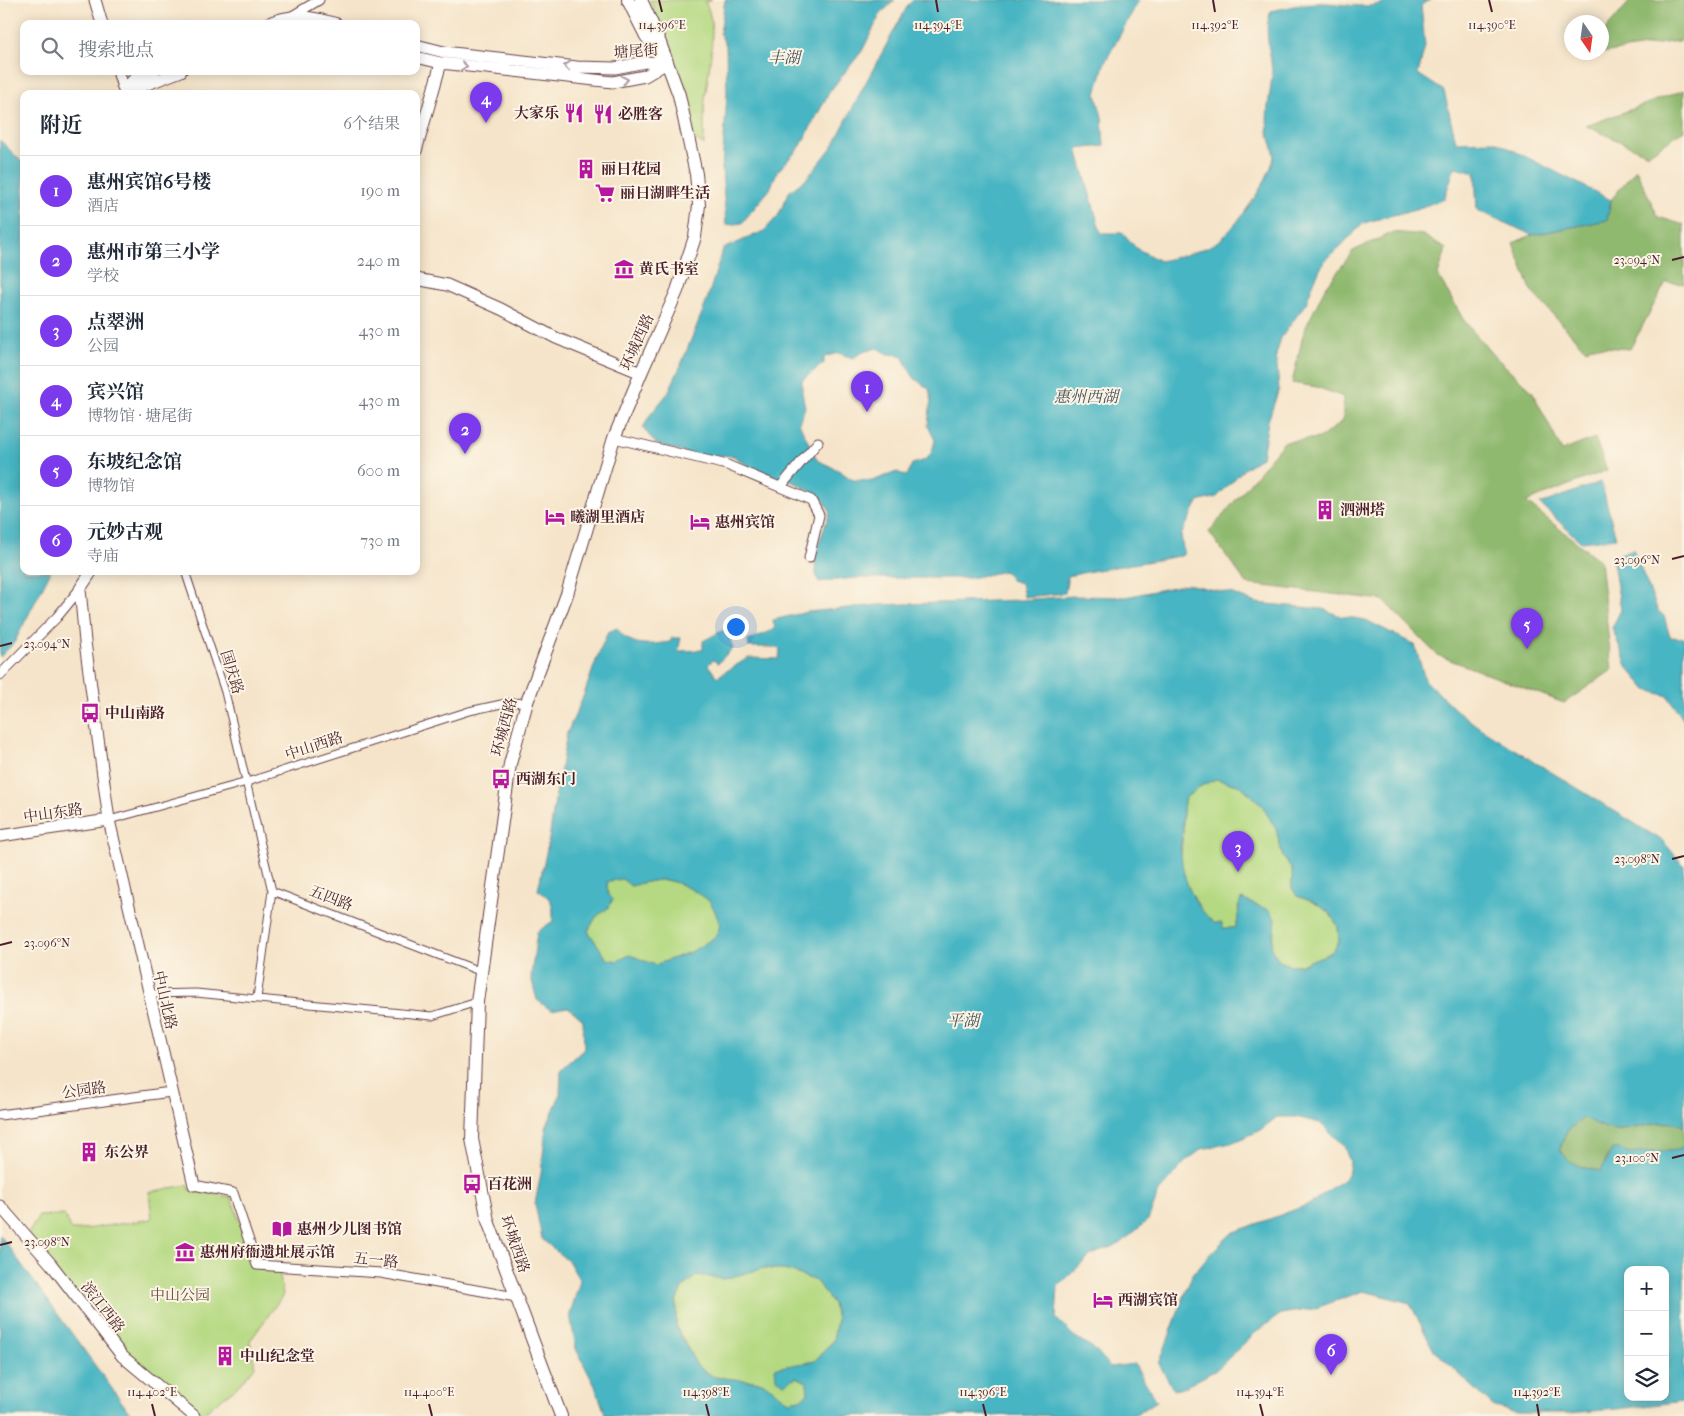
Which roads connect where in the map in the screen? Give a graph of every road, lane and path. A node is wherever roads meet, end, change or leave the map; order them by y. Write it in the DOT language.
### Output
graph roads {
  1 [pos="95,0"];
  2 [pos="319,0"];
  3 [pos="628,0"];
  4 [pos="641,0"];
  5 [pos="292,16"];
  6 [pos="101,20"];
  7 [pos="275,20"];
  8 [pos="323,20"];
  9 [pos="420,46"];
  10 [pos="420,57"];
  11 [pos="441,63"];
  12 [pos="667,63"];
  13 [pos="119,75"];
  14 [pos="144,75"];
  15 [pos="171,75"];
  16 [pos="124,90"];
  17 [pos="127,90"];
  18 [pos="131,90"];
  19 [pos="420,137"];
  20 [pos="420,280"];
  21 [pos="641,373"];
  22 [pos="614,438"];
  23 [pos="818,442"];
  24 [pos="780,486"];
  25 [pos="808,558"];
  26 [pos="89,575"];
  27 [pos="185,575"];
  28 [pos="80,589"];
  29 [pos="0,675"];
  30 [pos="527,702"];
  31 [pos="246,782"];
  32 [pos="109,820"];
  33 [pos="0,836"];
  34 [pos="272,890"];
  35 [pos="482,972"];
  36 [pos="149,994"];
  37 [pos="257,998"];
  38 [pos="477,1002"];
  39 [pos="171,1092"];
  40 [pos="0,1115"];
  41 [pos="194,1185"];
  42 [pos="0,1206"];
  43 [pos="516,1297"];
  44 [pos="194,1416"];
  45 [pos="561,1416"];
  1 -- 6 [label="street"];
  2 -- 5 [label="street"];
  3 -- 12 [label="main road, 环城西路"];
  4 -- 12 [label="main road, 环城西路"];
  5 -- 7 [label="street"];
  5 -- 8 [label="street"];
  12 -- 9 [label="street, 塘尾街, one-way"];
  10 -- 11 [label="street, 塘尾街"];
  11 -- 12 [label="street, 塘尾街, one-way"];
  11 -- 19 [label="street"];
  12 -- 21 [label="main road, 环城西路"];
  13 -- 16 [label="street"];
  14 -- 17 [label="street"];
  15 -- 18 [label="street"];
  20 -- 21 [label="street"];
  21 -- 22 [label="main road, 环城西路"];
  22 -- 24 [label="street"];
  22 -- 30 [label="main road, 环城西路"];
  23 -- 24 [label="street"];
  24 -- 25 [label="street"];
  26 -- 28 [label="street"];
  27 -- 31 [label="street, 国庆路"];
  28 -- 29 [label="street"];
  28 -- 32 [label="street"];
  30 -- 31 [label="street, 中山西路"];
  30 -- 35 [label="main road, 环城西路"];
  31 -- 32 [label="street, 中山西路"];
  31 -- 34 [label="street"];
  32 -- 33 [label="street, 中山东路"];
  32 -- 36 [label="street, 中山北路"];
  34 -- 35 [label="street, 五四路"];
  34 -- 37 [label="street"];
  35 -- 38 [label="main road, 环城西路"];
  36 -- 37 [label="street"];
  36 -- 39 [label="street, 中山北路"];
  37 -- 38 [label="street"];
  38 -- 43 [label="main road, 环城西路"];
  39 -- 40 [label="street, 公园路"];
  39 -- 41 [label="street, 中山北路"];
  41 -- 43 [label="street, 五一路"];
  42 -- 44 [label="street, 滨江西路"];
  43 -- 45 [label="main road, 环城西路"];
}
